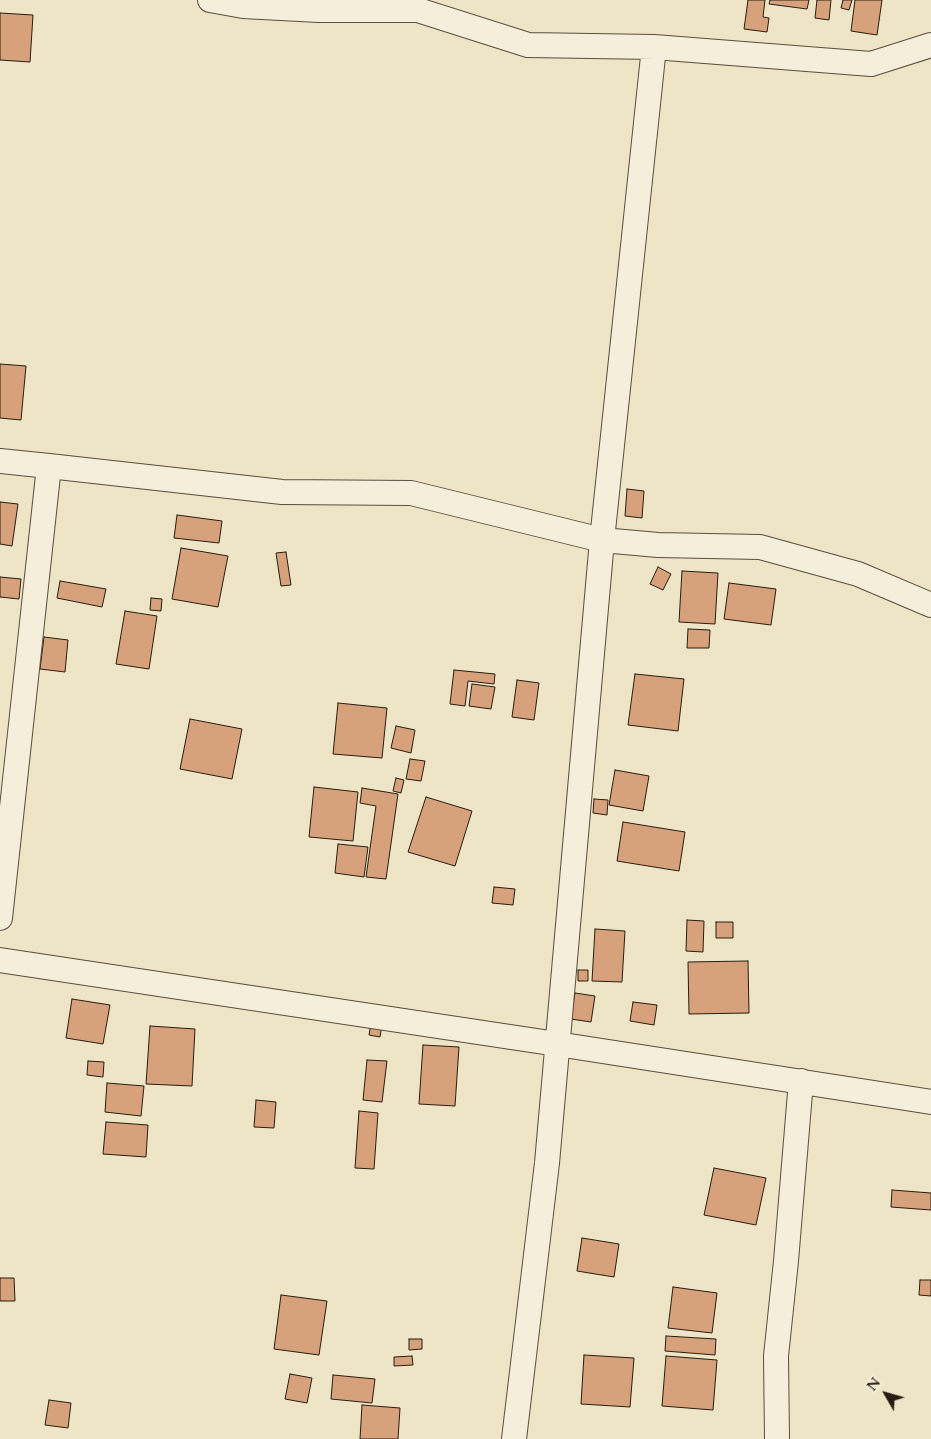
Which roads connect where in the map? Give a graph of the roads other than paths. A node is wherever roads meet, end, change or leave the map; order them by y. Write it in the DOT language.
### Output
graph roads {
  1 [pos="210,0"];
  2 [pos="931,45"];
  3 [pos="654,47"];
  4 [pos="0,461"];
  5 [pos="49,466"];
  6 [pos="602,540"];
  7 [pos="931,605"];
  8 [pos="0,918"];
  9 [pos="0,960"];
  10 [pos="557,1044"];
  11 [pos="801,1081"];
  12 [pos="931,1102"];
  13 [pos="514,1439"];
  14 [pos="777,1439"];
  1 -- 3 [label="street"];
  2 -- 3 [label="street"];
  3 -- 6 [label="street"];
  4 -- 5 [label="street"];
  5 -- 6 [label="street"];
  5 -- 8 [label="street"];
  6 -- 7 [label="street"];
  6 -- 10 [label="street"];
  9 -- 10 [label="street"];
  10 -- 11 [label="street"];
  10 -- 13 [label="street"];
  11 -- 12 [label="street"];
  11 -- 14 [label="street"];
}
